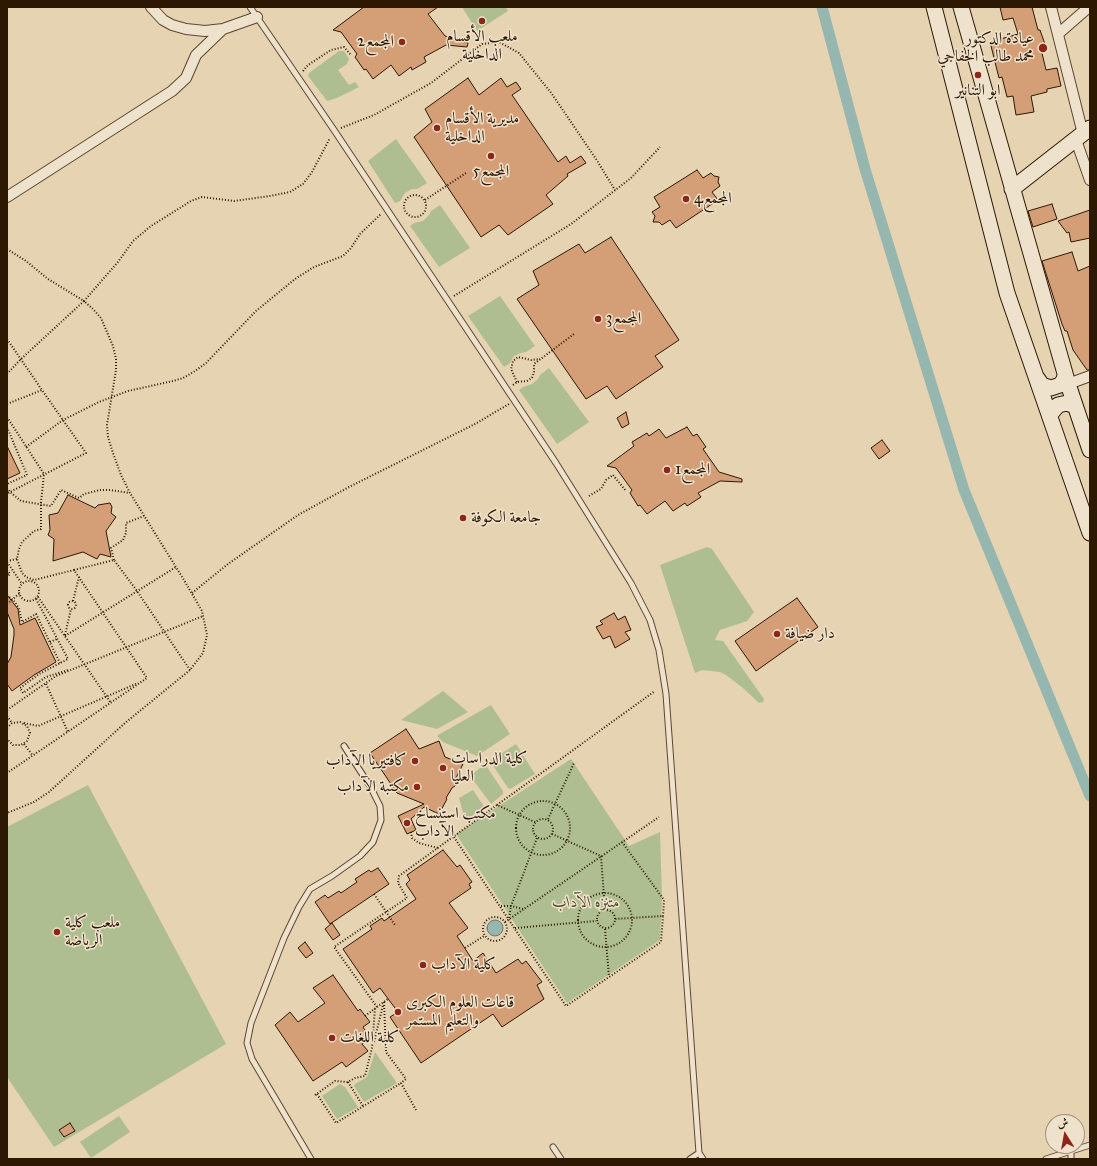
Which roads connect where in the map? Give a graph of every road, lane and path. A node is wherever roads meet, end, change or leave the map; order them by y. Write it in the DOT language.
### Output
graph roads {
  1 [pos="151,7"];
  2 [pos="250,7"];
  3 [pos="934,7"];
  4 [pos="961,7"];
  5 [pos="1051,7"];
  6 [pos="1089,7"];
  7 [pos="257,18"];
  8 [pos="223,29"];
  9 [pos="1058,34"];
  10 [pos="351,55"];
  11 [pos="302,72"];
  12 [pos="334,130"];
  13 [pos="1083,134"];
  14 [pos="660,147"];
  15 [pos="466,173"];
  16 [pos="1090,180"];
  17 [pos="1012,189"];
  18 [pos="615,190"];
  19 [pos="7,197"];
  20 [pos="425,200"];
  21 [pos="387,209"];
  22 [pos="408,214"];
  23 [pos="406,218"];
  24 [pos="7,249"];
  25 [pos="448,300"];
  26 [pos="84,301"];
  27 [pos="574,334"];
  28 [pos="7,339"];
  29 [pos="540,359"];
  30 [pos="21,360"];
  31 [pos="7,374"];
  32 [pos="1090,376"];
  33 [pos="1037,378"];
  34 [pos="1067,379"];
  35 [pos="517,382"];
  36 [pos="512,385"];
  37 [pos="42,390"];
  38 [pos="112,397"];
  39 [pos="515,401"];
  40 [pos="7,404"];
  41 [pos="1075,406"];
  42 [pos="1050,416"];
  43 [pos="7,417"];
  44 [pos="64,420"];
  45 [pos="7,427"];
  46 [pos="26,447"];
  47 [pos="1090,450"];
  48 [pos="44,474"];
  49 [pos="7,484"];
  50 [pos="7,488"];
  51 [pos="626,491"];
  52 [pos="10,492"];
  53 [pos="130,493"];
  54 [pos="7,494"];
  55 [pos="589,496"];
  56 [pos="41,505"];
  57 [pos="144,516"];
  58 [pos="1090,533"];
  59 [pos="17,559"];
  60 [pos="114,560"];
  61 [pos="7,562"];
  62 [pos="176,567"];
  63 [pos="7,570"];
  64 [pos="74,570"];
  65 [pos="79,576"];
  66 [pos="7,577"];
  67 [pos="32,580"];
  68 [pos="22,584"];
  69 [pos="137,591"];
  70 [pos="192,593"];
  71 [pos="20,594"];
  72 [pos="7,595"];
  73 [pos="37,598"];
  74 [pos="7,600"];
  75 [pos="11,600"];
  76 [pos="73,601"];
  77 [pos="7,604"];
  78 [pos="71,609"];
  79 [pos="103,611"];
  80 [pos="203,616"];
  81 [pos="164,631"];
  82 [pos="65,636"];
  83 [pos="57,639"];
  84 [pos="50,642"];
  85 [pos="127,646"];
  86 [pos="60,663"];
  87 [pos="85,664"];
  88 [pos="78,667"];
  89 [pos="190,670"];
  90 [pos="38,675"];
  91 [pos="41,680"];
  92 [pos="144,680"];
  93 [pos="46,683"];
  94 [pos="655,691"];
  95 [pos="106,696"];
  96 [pos="111,703"];
  97 [pos="7,710"];
  98 [pos="7,716"];
  99 [pos="61,716"];
  100 [pos="12,723"];
  101 [pos="24,723"];
  102 [pos="7,728"];
  103 [pos="68,732"];
  104 [pos="8,741"];
  105 [pos="24,744"];
  106 [pos="344,746"];
  107 [pos="33,756"];
  108 [pos="574,763"];
  109 [pos="7,773"];
  110 [pos="555,804"];
  111 [pos="497,805"];
  112 [pos="7,813"];
  113 [pos="519,815"];
  114 [pos="659,817"];
  115 [pos="548,819"];
  116 [pos="535,822"];
  117 [pos="411,832"];
  118 [pos="552,834"];
  119 [pos="454,837"];
  120 [pos="538,838"];
  121 [pos="567,840"];
  122 [pos="622,842"];
  123 [pos="438,848"];
  124 [pos="532,852"];
  125 [pos="601,856"];
  126 [pos="604,893"];
  127 [pos="374,894"];
  128 [pos="500,906"];
  129 [pos="511,906"];
  130 [pos="524,909"];
  131 [pos="605,910"];
  132 [pos="386,913"];
  133 [pos="662,916"];
  134 [pos="632,918"];
  135 [pos="615,919"];
  136 [pos="509,920"];
  137 [pos="596,921"];
  138 [pos="505,922"];
  139 [pos="578,922"];
  140 [pos="395,924"];
  141 [pos="515,928"];
  142 [pos="605,928"];
  143 [pos="484,935"];
  144 [pos="607,947"];
  145 [pos="465,948"];
  146 [pos="609,977"];
  147 [pos="388,999"];
  148 [pos="384,1002"];
  149 [pos="376,1008"];
  150 [pos="365,1016"];
  151 [pos="372,1048"];
  152 [pos="348,1082"];
  153 [pos="401,1083"];
  154 [pos="363,1106"];
  155 [pos="416,1110"];
  156 [pos="553,1147"];
  157 [pos="699,1153"];
  158 [pos="1064,1154"];
  159 [pos="312,1159"];
  160 [pos="562,1159"];
  161 [pos="690,1159"];
  162 [pos="703,1159"];
  163 [pos="1046,1159"];
  1 -- 8 [label="street"];
  2 -- 7 [label="lane"];
  3 -- 33 [label="main road"];
  4 -- 17 [label="main road"];
  5 -- 9 [label="street"];
  6 -- 9 [label="street"];
  7 -- 8 [label="street"];
  7 -- 12 [label="lane"];
  8 -- 19 [label="street"];
  9 -- 13 [label="street"];
  10 -- 11 [label="path"];
  12 -- 18 [label="path"];
  12 -- 21 [label="lane"];
  12 -- 26 [label="path"];
  13 -- 16 [label="street"];
  13 -- 17 [label="main road"];
  14 -- 18 [label="path"];
  15 -- 20 [label="path"];
  17 -- 34 [label="main road"];
  18 -- 25 [label="path"];
  20 -- 22 [label="path"];
  20 -- 22 [label="path"];
  21 -- 25 [label="lane"];
  21 -- 38 [label="path"];
  22 -- 23 [label="path"];
  24 -- 26 [label="path"];
  25 -- 39 [label="lane"];
  26 -- 30 [label="path"];
  26 -- 38 [label="path"];
  27 -- 29 [label="path"];
  28 -- 30 [label="path"];
  29 -- 35 [label="path"];
  29 -- 35 [label="path"];
  30 -- 31 [label="path"];
  30 -- 37 [label="path"];
  32 -- 34 [label="street"];
  33 -- 34 [label="main road"];
  33 -- 42 [label="main road"];
  34 -- 41 [label="main road"];
  35 -- 36 [label="path"];
  37 -- 40 [label="path"];
  37 -- 44 [label="path"];
  38 -- 44 [label="path"];
  38 -- 53 [label="path"];
  39 -- 70 [label="path"];
  39 -- 157 [label="lane"];
  41 -- 42 [label="main road"];
  41 -- 47 [label="main road"];
  42 -- 58 [label="main road"];
  43 -- 46 [label="path"];
  44 -- 46 [label="path"];
  44 -- 48 [label="path"];
  45 -- 49 [label="path"];
  46 -- 48 [label="path"];
  48 -- 52 [label="path"];
  48 -- 56 [label="path"];
  50 -- 52 [label="path"];
  51 -- 55 [label="path"];
  52 -- 54 [label="path"];
  52 -- 56 [label="path"];
  53 -- 56 [label="path"];
  53 -- 57 [label="path"];
  56 -- 59 [label="path"];
  57 -- 60 [label="path"];
  57 -- 62 [label="path"];
  59 -- 61 [label="path"];
  59 -- 67 [label="path"];
  60 -- 64 [label="path"];
  60 -- 69 [label="path"];
  61 -- 68 [label="path"];
  62 -- 69 [label="path"];
  62 -- 70 [label="path"];
  63 -- 66 [label="path"];
  64 -- 65 [label="path"];
  64 -- 67 [label="path"];
  65 -- 76 [label="path"];
  65 -- 79 [label="path"];
  67 -- 68 [label="path"];
  67 -- 73 [label="path"];
  68 -- 71 [label="path"];
  69 -- 79 [label="path"];
  69 -- 81 [label="path"];
  70 -- 80 [label="path"];
  71 -- 73 [label="path"];
  71 -- 75 [label="path"];
  72 -- 75 [label="path"];
  73 -- 82 [label="path"];
  73 -- 83 [label="path"];
  74 -- 75 [label="path"];
  75 -- 77 [label="path"];
  75 -- 84 [label="path"];
  76 -- 78 [label="path"];
  76 -- 78 [label="path"];
  78 -- 82 [label="path"];
  79 -- 82 [label="path"];
  79 -- 85 [label="path"];
  80 -- 81 [label="path"];
  80 -- 89 [label="path"];
  81 -- 85 [label="path"];
  81 -- 89 [label="path"];
  82 -- 87 [label="path"];
  83 -- 84 [label="path"];
  83 -- 86 [label="path"];
  84 -- 86 [label="path"];
  85 -- 87 [label="path"];
  85 -- 92 [label="path"];
  86 -- 90 [label="path"];
  87 -- 88 [label="path"];
  87 -- 95 [label="path"];
  88 -- 91 [label="path"];
  88 -- 93 [label="path"];
  89 -- 112 [label="path"];
  90 -- 91 [label="path"];
  90 -- 91 [label="path"];
  92 -- 95 [label="path"];
  92 -- 96 [label="path"];
  93 -- 97 [label="path"];
  93 -- 99 [label="path"];
  94 -- 111 [label="path"];
  95 -- 96 [label="path"];
  95 -- 99 [label="path"];
  96 -- 103 [label="path"];
  98 -- 100 [label="path"];
  99 -- 101 [label="path"];
  99 -- 103 [label="path"];
  100 -- 101 [label="path"];
  100 -- 102 [label="path"];
  101 -- 105 [label="path"];
  103 -- 107 [label="path"];
  104 -- 105 [label="path"];
  105 -- 107 [label="path"];
  106 -- 159 [label="lane"];
  107 -- 109 [label="path"];
  108 -- 110 [label="path"];
  110 -- 113 [label="path"];
  110 -- 115 [label="path"];
  110 -- 121 [label="path"];
  111 -- 113 [label="path"];
  111 -- 119 [label="path"];
  113 -- 116 [label="path"];
  113 -- 124 [label="path"];
  114 -- 122 [label="path"];
  115 -- 116 [label="path"];
  115 -- 118 [label="path"];
  116 -- 120 [label="path"];
  117 -- 123 [label="path"];
  118 -- 120 [label="path"];
  118 -- 121 [label="path"];
  119 -- 123 [label="path"];
  119 -- 128 [label="path"];
  120 -- 124 [label="path"];
  121 -- 124 [label="path"];
  121 -- 125 [label="path"];
  122 -- 125 [label="path"];
  122 -- 133 [label="path"];
  123 -- 132 [label="path"];
  124 -- 129 [label="path"];
  125 -- 126 [label="path"];
  125 -- 130 [label="path"];
  126 -- 131 [label="path"];
  126 -- 134 [label="path"];
  126 -- 139 [label="path"];
  127 -- 132 [label="path"];
  128 -- 129 [label="path"];
  128 -- 136 [label="path"];
  129 -- 130 [label="path"];
  129 -- 136 [label="path"];
  130 -- 136 [label="path"];
  131 -- 135 [label="path"];
  131 -- 137 [label="path"];
  132 -- 140 [label="path"];
  132 -- 149 [label="path"];
  133 -- 134 [label="path"];
  133 -- 146 [label="path"];
  134 -- 135 [label="path"];
  134 -- 144 [label="path"];
  135 -- 142 [label="path"];
  136 -- 138 [label="path"];
  136 -- 141 [label="path"];
  137 -- 139 [label="path"];
  137 -- 142 [label="path"];
  138 -- 143 [label="path"];
  138 -- 143 [label="path"];
  139 -- 141 [label="path"];
  139 -- 144 [label="path"];
  141 -- 146 [label="path"];
  142 -- 144 [label="path"];
  143 -- 145 [label="path"];
  144 -- 146 [label="path"];
  147 -- 148 [label="path"];
  148 -- 149 [label="path"];
  148 -- 151 [label="path"];
  148 -- 153 [label="path"];
  149 -- 150 [label="path"];
  149 -- 151 [label="path"];
  151 -- 152 [label="path"];
  152 -- 154 [label="path"];
  152 -- 154 [label="path"];
  153 -- 154 [label="path"];
  153 -- 155 [label="path"];
  156 -- 160 [label="lane"];
  157 -- 161 [label="lane"];
  157 -- 162 [label="lane"];
  158 -- 163 [label="lane"];
}
